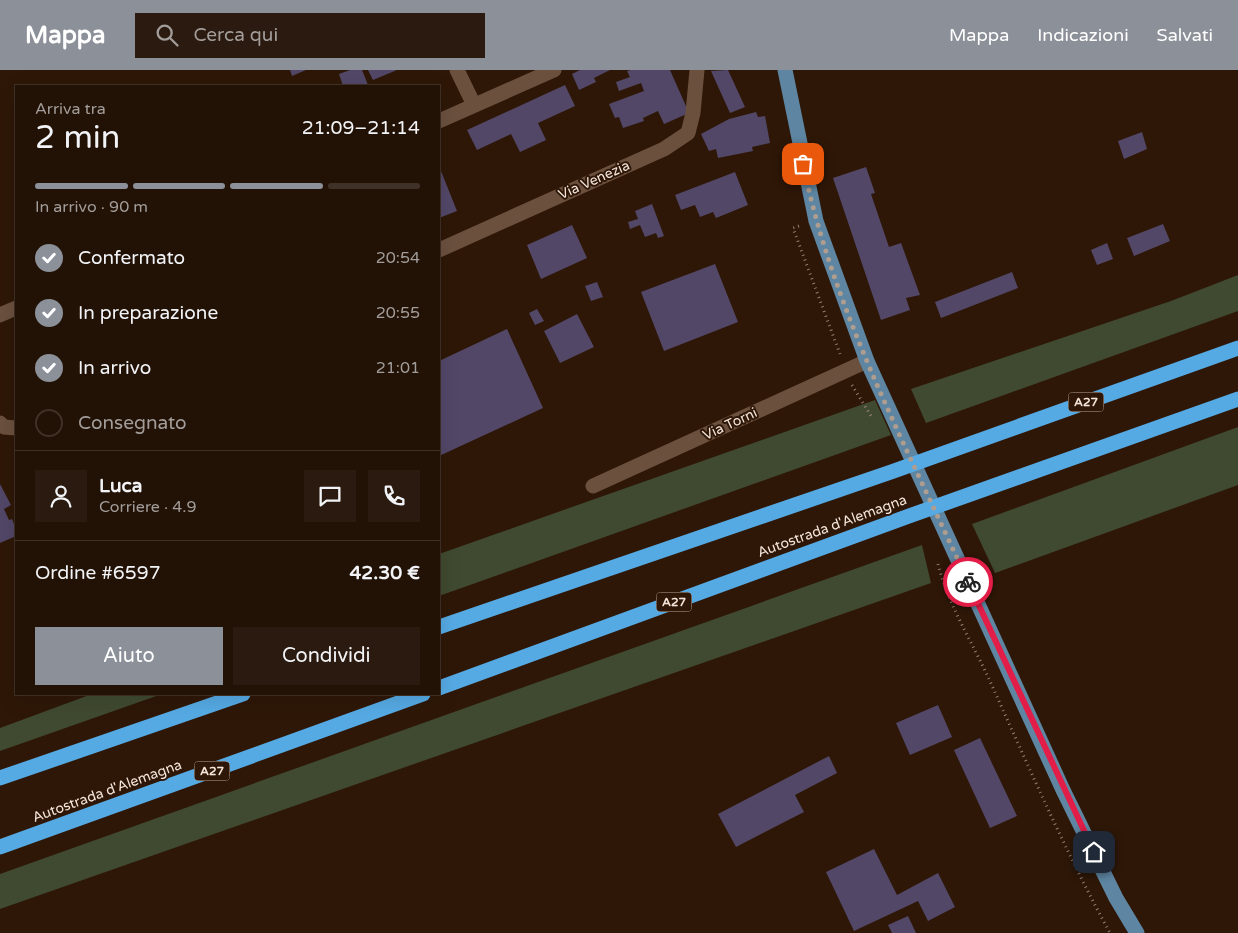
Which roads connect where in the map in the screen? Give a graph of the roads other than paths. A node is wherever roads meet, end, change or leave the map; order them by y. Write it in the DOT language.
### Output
graph roads {
  1 [pos="457,70"];
  2 [pos="554,70"];
  3 [pos="697,70"];
  4 [pos="785,70"];
  5 [pos="474,106"];
  6 [pos="440,121"];
  7 [pos="440,250"];
  8 [pos="15,308"];
  9 [pos="0,315"];
  10 [pos="1238,348"];
  11 [pos="867,361"];
  12 [pos="1238,399"];
  13 [pos="0,423"];
  14 [pos="15,428"];
  15 [pos="593,486"];
  16 [pos="440,627"];
  17 [pos="440,688"];
  18 [pos="240,695"];
  19 [pos="420,695"];
  20 [pos="0,778"];
  21 [pos="0,847"];
  22 [pos="1138,933"];
  1 -- 5 [label="street"];
  2 -- 5 [label="street"];
  3 -- 7 [label="street, Via Venezia"];
  4 -- 11 [label="main road"];
  5 -- 6 [label="street"];
  8 -- 9 [label="street"];
  10 -- 16 [label="highway, A27"];
  11 -- 15 [label="street, Via Torni"];
  11 -- 22 [label="main road"];
  12 -- 17 [label="highway, Autostrada d'Alemagna / A27"];
  13 -- 14 [label="street"];
  18 -- 20 [label="highway"];
  19 -- 21 [label="highway, Autostrada d'Alemagna / A27"];
}
